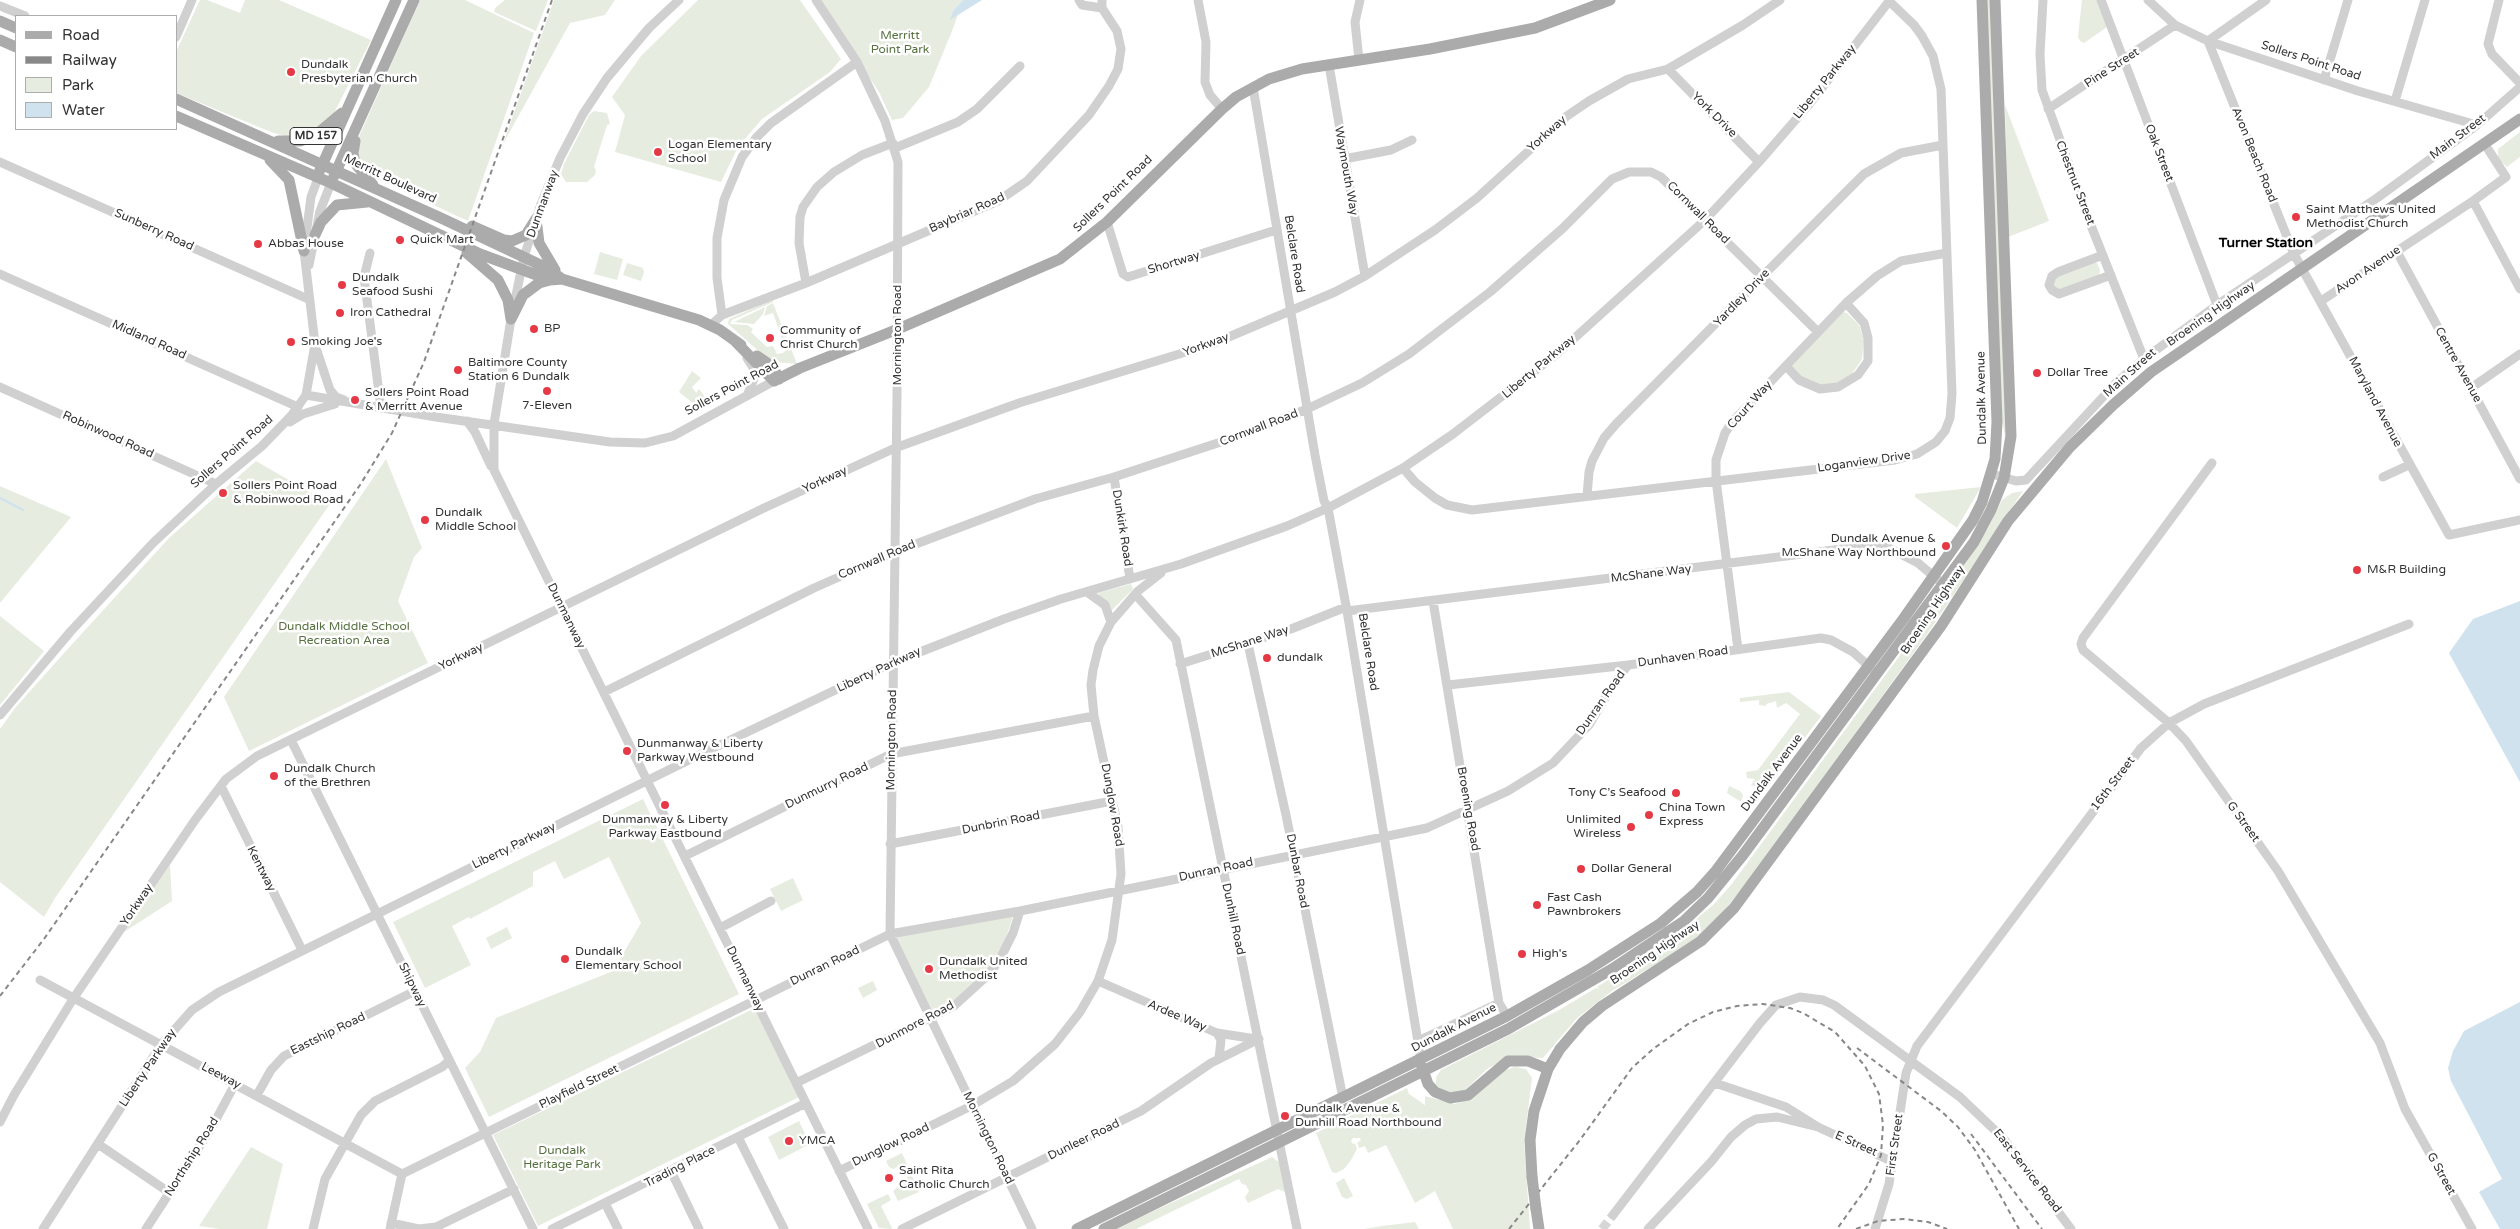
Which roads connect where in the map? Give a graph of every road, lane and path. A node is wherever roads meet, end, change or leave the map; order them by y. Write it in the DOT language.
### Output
graph roads {
  1 [pos="192,0"];
  2 [pos="396,0"];
  3 [pos="403,0"];
  4 [pos="414,0"];
  5 [pos="679,0"];
  6 [pos="816,0"];
  7 [pos="1079,0"];
  8 [pos="1198,0"];
  9 [pos="1360,0"];
  10 [pos="1610,0"];
  11 [pos="1780,0"];
  12 [pos="1982,0"];
  13 [pos="1996,0"];
  14 [pos="2043,0"];
  15 [pos="2101,0"];
  16 [pos="2148,0"];
  17 [pos="2266,0"];
  18 [pos="2348,0"];
  19 [pos="2425,0"];
  20 [pos="2499,0"];
  21 [pos="1890,1"];
  22 [pos="1102,4"];
  23 [pos="0,6"];
  24 [pos="22,15"];
  25 [pos="0,21"];
  26 [pos="2175,25"];
  27 [pos="15,28"];
  28 [pos="178,32"];
  29 [pos="0,40"];
  30 [pos="2208,41"];
  31 [pos="377,43"];
  32 [pos="15,47"];
  33 [pos="1359,60"];
  34 [pos="2124,61"];
  35 [pos="857,62"];
  36 [pos="1329,65"];
  37 [pos="1020,66"];
  38 [pos="1668,69"];
  39 [pos="2324,80"];
  40 [pos="2520,83"];
  41 [pos="1253,87"];
  42 [pos="2520,87"];
  43 [pos="178,100"];
  44 [pos="2395,101"];
  45 [pos="350,104"];
  46 [pos="1222,109"];
  47 [pos="2048,109"];
  48 [pos="361,116"];
  49 [pos="178,117"];
  50 [pos="2520,119"];
  51 [pos="2477,125"];
  52 [pos="270,140"];
  53 [pos="1412,140"];
  54 [pos="2484,143"];
  55 [pos="894,145"];
  56 [pos="1943,145"];
  57 [pos="260,153"];
  58 [pos="1344,159"];
  59 [pos="0,162"];
  60 [pos="1759,162"];
  61 [pos="323,163"];
  62 [pos="337,170"];
  63 [pos="318,178"];
  64 [pos="332,183"];
  65 [pos="378,190"];
  66 [pos="2473,201"];
  67 [pos="370,202"];
  68 [pos="441,218"];
  69 [pos="536,219"];
  70 [pos="1705,220"];
  71 [pos="1107,222"];
  72 [pos="421,227"];
  73 [pos="1276,230"];
  74 [pos="315,235"];
  75 [pos="450,241"];
  76 [pos="899,243"];
  77 [pos="2396,250"];
  78 [pos="304,251"];
  79 [pos="370,253"];
  80 [pos="1947,253"];
  81 [pos="2294,254"];
  82 [pos="2103,255"];
  83 [pos="524,257"];
  84 [pos="2302,268"];
  85 [pos="521,271"];
  86 [pos="0,274"];
  87 [pos="2110,275"];
  88 [pos="1364,276"];
  89 [pos="1763,277"];
  90 [pos="306,278"];
  91 [pos="562,279"];
  92 [pos="550,280"];
  93 [pos="806,283"];
  94 [pos="2520,289"];
  95 [pos="308,299"];
  96 [pos="2321,301"];
  97 [pos="1846,303"];
  98 [pos="2217,306"];
  99 [pos="1290,312"];
  100 [pos="722,315"];
  101 [pos="511,319"];
  102 [pos="711,325"];
  103 [pos="898,329"];
  104 [pos="1818,332"];
  105 [pos="735,341"];
  106 [pos="315,344"];
  107 [pos="2520,354"];
  108 [pos="2144,359"];
  109 [pos="765,361"];
  110 [pos="1786,366"];
  111 [pos="800,368"];
  112 [pos="776,380"];
  113 [pos="0,387"];
  114 [pos="2472,388"];
  115 [pos="306,395"];
  116 [pos="746,396"];
  117 [pos="340,402"];
  118 [pos="354,404"];
  119 [pos="298,407"];
  120 [pos="381,408"];
  121 [pos="1308,409"];
  122 [pos="467,421"];
  123 [pos="494,424"];
  124 [pos="284,425"];
  125 [pos="895,448"];
  126 [pos="2212,463"];
  127 [pos="2409,465"];
  128 [pos="1403,468"];
  129 [pos="494,470"];
  130 [pos="1992,474"];
  131 [pos="2383,477"];
  132 [pos="1114,478"];
  133 [pos="2004,478"];
  134 [pos="2520,479"];
  135 [pos="1716,480"];
  136 [pos="216,484"];
  137 [pos="1587,496"];
  138 [pos="1328,508"];
  139 [pos="2520,520"];
  140 [pos="895,552"];
  141 [pos="1726,565"];
  142 [pos="1168,568"];
  143 [pos="1130,579"];
  144 [pos="1938,580"];
  145 [pos="1087,592"];
  146 [pos="1135,594"];
  147 [pos="1433,600"];
  148 [pos="561,607"];
  149 [pos="1347,609"];
  150 [pos="1111,622"];
  151 [pos="2409,624"];
  152 [pos="1248,644"];
  153 [pos="1738,649"];
  154 [pos="892,663"];
  155 [pos="1180,664"];
  156 [pos="1628,665"];
  157 [pos="1868,666"];
  158 [pos="1878,673"];
  159 [pos="1448,685"];
  160 [pos="604,692"];
  161 [pos="0,715"];
  162 [pos="1094,716"];
  163 [pos="2169,722"];
  164 [pos="291,740"];
  165 [pos="891,754"];
  166 [pos="648,780"];
  167 [pos="221,786"];
  168 [pos="1112,801"];
  169 [pos="1468,811"];
  170 [pos="1385,836"];
  171 [pos="890,844"];
  172 [pos="1294,855"];
  173 [pos="685,856"];
  174 [pos="1222,869"];
  175 [pos="1120,890"];
  176 [pos="771,901"];
  177 [pos="1020,911"];
  178 [pos="377,914"];
  179 [pos="720,928"];
  180 [pos="890,934"];
  181 [pos="302,950"];
  182 [pos="40,980"];
  183 [pos="1098,981"];
  184 [pos="1577,983"];
  185 [pos="415,991"];
  186 [pos="73,999"];
  187 [pos="755,1000"];
  188 [pos="1499,1003"];
  189 [pos="1506,1016"];
  190 [pos="930,1019"];
  191 [pos="1217,1032"];
  192 [pos="1259,1039"];
  193 [pos="1418,1041"];
  194 [pos="161,1045"];
  195 [pos="1219,1058"];
  196 [pos="1421,1060"];
  197 [pos="450,1061"];
  198 [pos="1910,1061"];
  199 [pos="1548,1069"];
  200 [pos="1422,1073"];
  201 [pos="796,1083"];
  202 [pos="1715,1083"];
  203 [pos="235,1084"];
  204 [pos="14,1095"];
  205 [pos="257,1096"];
  206 [pos="1344,1098"];
  207 [pos="806,1103"];
  208 [pos="973,1105"];
  209 [pos="0,1107"];
  210 [pos="0,1122"];
  211 [pos="1818,1127"];
  212 [pos="1278,1131"];
  213 [pos="487,1133"];
  214 [pos="738,1137"];
  215 [pos="344,1143"];
  216 [pos="1280,1143"];
  217 [pos="98,1144"];
  218 [pos="1893,1162"];
  219 [pos="671,1171"];
  220 [pos="839,1171"];
  221 [pos="402,1174"];
  222 [pos="1008,1177"];
  223 [pos="514,1189"];
  224 [pos="170,1192"];
  225 [pos="605,1203"];
  226 [pos="1613,1215"];
  227 [pos="390,1226"];
  228 [pos="43,1229"];
  229 [pos="146,1229"];
  230 [pos="313,1229"];
  231 [pos="534,1229"];
  232 [pos="552,1229"];
  233 [pos="618,1229"];
  234 [pos="699,1229"];
  235 [pos="784,1229"];
  236 [pos="868,1229"];
  237 [pos="902,1229"];
  238 [pos="1032,1229"];
  239 [pos="1076,1229"];
  240 [pos="1104,1229"];
  241 [pos="1297,1229"];
  242 [pos="1539,1229"];
  243 [pos="1648,1229"];
  244 [pos="1875,1229"];
  245 [pos="2071,1229"];
  246 [pos="2472,1229"];
  1 -- 28 [label="street"];
  2 -- 31 [label="main road, MD 157"];
  3 -- 31 [label="main road"];
  4 -- 48 [label="main road, MD 157"];
  5 -- 69 [label="street, Dunmanway"];
  6 -- 35 [label="street, Mornington Road"];
  7 -- 22 [label="street, Baybriar Road"];
  8 -- 46 [label="street"];
  9 -- 33 [label="street"];
  10 -- 33 [label="main road, Sollers Point Road"];
  11 -- 38 [label="street, Yorkway"];
  12 -- 130 [label="main road, Dundalk Avenue"];
  13 -- 133 [label="main road, Dundalk Avenue"];
  14 -- 47 [label="street, Chestnut Street"];
  15 -- 34 [label="street, Oak Street"];
  16 -- 26 [label="street, Sollers Point Road"];
  17 -- 30 [label="street"];
  18 -- 39 [label="street"];
  19 -- 44 [label="street"];
  20 -- 40 [label="street"];
  21 -- 56 [label="street, Loganview Drive"];
  21 -- 60 [label="street, Liberty Parkway"];
  22 -- 76 [label="street, Baybriar Road"];
  23 -- 24 [label="street"];
  25 -- 27 [label="main road"];
  26 -- 30 [label="street, Sollers Point Road"];
  26 -- 34 [label="street, Pine Street"];
  29 -- 32 [label="main road"];
  30 -- 39 [label="street, Sollers Point Road"];
  30 -- 81 [label="street, Avon Beach Road"];
  31 -- 45 [label="main road, MD 157"];
  33 -- 36 [label="main road, Sollers Point Road"];
  34 -- 47 [label="street, Pine Street"];
  34 -- 98 [label="street, Oak Street"];
  35 -- 55 [label="street, Mornington Road"];
  35 -- 100 [label="street"];
  36 -- 41 [label="main road, Sollers Point Road"];
  36 -- 58 [label="street, Waymouth Way"];
  37 -- 55 [label="street"];
  38 -- 60 [label="street, York Drive"];
  38 -- 88 [label="street, Yorkway"];
  39 -- 44 [label="street, Sollers Point Road"];
  41 -- 46 [label="main road, Sollers Point Road"];
  41 -- 73 [label="street, Belclare Road"];
  42 -- 51 [label="street, Main Street"];
  43 -- 52 [label="main road, Merritt Boulevard / MD 157"];
  44 -- 51 [label="street, Sollers Point Road"];
  45 -- 52 [label="main road, MD 157"];
  45 -- 61 [label="main road"];
  46 -- 71 [label="main road, Sollers Point Road"];
  47 -- 82 [label="street, Chestnut Street"];
  48 -- 62 [label="main road, MD 157"];
  48 -- 65 [label="main road"];
  49 -- 57 [label="main road, Merritt Boulevard"];
  50 -- 54 [label="main road, Broening Highway"];
  51 -- 81 [label="street, Main Street"];
  52 -- 61 [label="main road, Merritt Boulevard"];
  53 -- 58 [label="street"];
  54 -- 66 [label="street, Avon Avenue"];
  54 -- 84 [label="main road, Broening Highway"];
  55 -- 76 [label="street, Mornington Road"];
  55 -- 93 [label="street"];
  56 -- 80 [label="street, Loganview Drive"];
  56 -- 89 [label="street, Yardley Drive"];
  57 -- 63 [label="main road, Merritt Boulevard"];
  57 -- 78 [label="main road"];
  58 -- 88 [label="street, Waymouth Way"];
  59 -- 95 [label="street, Sunberry Road"];
  60 -- 70 [label="street, Liberty Parkway"];
  61 -- 62 [label="main road, Merritt Boulevard"];
  61 -- 63 [label="main road"];
  62 -- 64 [label="main road, MD 157"];
  62 -- 65 [label="main road, Merritt Boulevard"];
  63 -- 64 [label="main road, Merritt Boulevard"];
  63 -- 78 [label="street"];
  64 -- 67 [label="main road, Merritt Boulevard"];
  64 -- 74 [label="street"];
  65 -- 68 [label="main road, Merritt Boulevard"];
  66 -- 77 [label="street, Avon Avenue"];
  66 -- 94 [label="street"];
  67 -- 72 [label="main road, Merritt Boulevard"];
  67 -- 74 [label="main road"];
  68 -- 69 [label="main road"];
  68 -- 83 [label="main road, Merritt Boulevard"];
  69 -- 83 [label="street, Dunmanway"];
  69 -- 91 [label="main road"];
  70 -- 89 [label="street, Cornwall Road"];
  70 -- 121 [label="street, Cornwall Road"];
  70 -- 128 [label="street, Liberty Parkway"];
  71 -- 73 [label="street, Shortway"];
  71 -- 103 [label="main road, Sollers Point Road"];
  72 -- 75 [label="main road, Merritt Boulevard"];
  72 -- 83 [label="main road"];
  73 -- 99 [label="street, Belclare Road"];
  74 -- 90 [label="street"];
  75 -- 85 [label="main road, Merritt Boulevard"];
  75 -- 101 [label="main road"];
  76 -- 93 [label="street, Baybriar Road"];
  76 -- 103 [label="street, Mornington Road"];
  77 -- 96 [label="street, Avon Avenue"];
  77 -- 114 [label="street, Centre Avenue"];
  78 -- 90 [label="street"];
  79 -- 120 [label="street"];
  80 -- 97 [label="street, Court Way"];
  80 -- 135 [label="street, Loganview Drive"];
  81 -- 84 [label="street, Avon Beach Road"];
  81 -- 98 [label="street, Main Street"];
  82 -- 87 [label="street, Chestnut Street"];
  82 -- 87 [label="street"];
  83 -- 85 [label="street, Dunmanway"];
  83 -- 91 [label="main road, Merritt Boulevard"];
  84 -- 96 [label="street, Maryland Avenue"];
  84 -- 199 [label="main road, Broening Highway"];
  85 -- 92 [label="main road, Merritt Boulevard"];
  85 -- 101 [label="street, Dunmanway"];
  86 -- 119 [label="street, Midland Road"];
  87 -- 108 [label="street, Chestnut Street"];
  88 -- 99 [label="street, Yorkway"];
  89 -- 104 [label="street, Cornwall Road"];
  89 -- 137 [label="street, Yardley Drive"];
  90 -- 95 [label="street"];
  91 -- 92 [label="main road, Merritt Boulevard"];
  91 -- 102 [label="main road, Merritt Boulevard"];
  92 -- 101 [label="main road"];
  93 -- 100 [label="street, Baybriar Road"];
  95 -- 106 [label="street"];
  96 -- 127 [label="street, Maryland Avenue"];
  97 -- 104 [label="street, Court Way"];
  97 -- 110 [label="street"];
  98 -- 108 [label="street, Main Street"];
  99 -- 121 [label="street, Belclare Road"];
  99 -- 125 [label="street, Yorkway"];
  100 -- 102 [label="street, Baybriar Road"];
  101 -- 123 [label="street, Dunmanway"];
  102 -- 105 [label="main road, Merritt Boulevard"];
  103 -- 111 [label="main road, Sollers Point Road"];
  103 -- 125 [label="street, Mornington Road"];
  104 -- 110 [label="street, Court Way"];
  105 -- 109 [label="main road, Merritt Boulevard"];
  105 -- 112 [label="main road, Merritt Boulevard"];
  105 -- 116 [label="street"];
  106 -- 115 [label="street"];
  106 -- 118 [label="street"];
  107 -- 114 [label="street"];
  108 -- 133 [label="street, Main Street"];
  109 -- 111 [label="main road"];
  109 -- 112 [label="main road, Merritt Boulevard"];
  110 -- 135 [label="street, Court Way"];
  111 -- 112 [label="main road, Sollers Point Road"];
  112 -- 116 [label="street, Sollers Point Road"];
  113 -- 136 [label="street, Robinwood Road"];
  114 -- 134 [label="street, Centre Avenue"];
  115 -- 117 [label="street, Sollers Point Road"];
  115 -- 119 [label="street, Sollers Point Road"];
  116 -- 123 [label="street, Sollers Point Road"];
  117 -- 118 [label="street, Sollers Point Road"];
  117 -- 124 [label="street"];
  118 -- 120 [label="street, Sollers Point Road"];
  119 -- 124 [label="street, Sollers Point Road"];
  120 -- 122 [label="street, Sollers Point Road"];
  121 -- 132 [label="street, Cornwall Road"];
  121 -- 138 [label="street, Belclare Road"];
  122 -- 123 [label="street, Sollers Point Road"];
  122 -- 129 [label="street"];
  123 -- 129 [label="street, Dunmanway"];
  124 -- 136 [label="street, Sollers Point Road"];
  125 -- 140 [label="street, Mornington Road"];
  125 -- 148 [label="street, Yorkway"];
  126 -- 163 [label="street, G Street"];
  127 -- 131 [label="street"];
  127 -- 139 [label="street, Maryland Avenue"];
  128 -- 137 [label="street, Loganview Drive"];
  128 -- 138 [label="street, Liberty Parkway"];
  129 -- 148 [label="street, Dunmanway"];
  130 -- 133 [label="street, Main Street"];
  130 -- 144 [label="main road, Dundalk Avenue"];
  132 -- 140 [label="street, Cornwall Road"];
  132 -- 143 [label="street, Dunkirk Road"];
  133 -- 144 [label="main road, Dundalk Avenue"];
  135 -- 137 [label="street, Loganview Drive"];
  135 -- 141 [label="street, Court Way"];
  136 -- 161 [label="street, Sollers Point Road"];
  138 -- 142 [label="street, Liberty Parkway"];
  138 -- 149 [label="street, Belclare Road"];
  140 -- 154 [label="street, Mornington Road"];
  140 -- 160 [label="street, Cornwall Road"];
  141 -- 144 [label="street, McShane Way"];
  141 -- 147 [label="street, McShane Way"];
  141 -- 153 [label="street, Court Way"];
  142 -- 143 [label="street, Liberty Parkway"];
  142 -- 146 [label="street, Dunglow Road"];
  143 -- 145 [label="street, Liberty Parkway"];
  144 -- 157 [label="main road, Dundalk Avenue"];
  144 -- 158 [label="main road, Dundalk Avenue"];
  145 -- 150 [label="street"];
  145 -- 154 [label="street, Liberty Parkway"];
  146 -- 150 [label="street, Dunglow Road"];
  146 -- 155 [label="street, Dunhill Road"];
  147 -- 149 [label="street, McShane Way"];
  147 -- 159 [label="street, Broening Road"];
  148 -- 160 [label="street, Dunmanway"];
  148 -- 164 [label="street, Yorkway"];
  149 -- 152 [label="street, McShane Way"];
  149 -- 170 [label="street, Belclare Road"];
  150 -- 162 [label="street, Dunglow Road"];
  151 -- 163 [label="street, 16th Street"];
  152 -- 155 [label="street, McShane Way"];
  152 -- 172 [label="street, Dunbar Road"];
  153 -- 156 [label="street, Dunhaven Road"];
  153 -- 157 [label="street, Dunhaven Road"];
  154 -- 165 [label="street, Mornington Road"];
  154 -- 166 [label="street, Liberty Parkway"];
  155 -- 174 [label="street, Dunhill Road"];
  156 -- 159 [label="street, Dunhaven Road"];
  156 -- 169 [label="street, Dunran Road"];
  157 -- 158 [label="street, Dunhaven Road"];
  157 -- 184 [label="main road, Dundalk Avenue"];
  158 -- 184 [label="main road, Dundalk Avenue"];
  159 -- 169 [label="street, Broening Road"];
  160 -- 166 [label="street, Dunmanway"];
  162 -- 165 [label="street, Dunmurry Road"];
  162 -- 168 [label="street, Dunglow Road"];
  163 -- 198 [label="street, 16th Street"];
  163 -- 246 [label="street, G Street"];
  164 -- 167 [label="street, Yorkway"];
  164 -- 178 [label="street, Shipway"];
  165 -- 171 [label="street, Mornington Road"];
  165 -- 173 [label="street, Dunmurry Road"];
  166 -- 173 [label="street, Dunmanway"];
  166 -- 178 [label="street, Liberty Parkway"];
  167 -- 181 [label="street, Kentway"];
  167 -- 186 [label="street, Yorkway"];
  168 -- 171 [label="street, Dunbrin Road"];
  168 -- 175 [label="street, Dunglow Road"];
  169 -- 170 [label="street, Dunran Road"];
  169 -- 188 [label="street, Broening Road"];
  170 -- 172 [label="street, Dunran Road"];
  170 -- 193 [label="street, Belclare Road"];
  171 -- 180 [label="street, Mornington Road"];
  172 -- 174 [label="street, Dunran Road"];
  172 -- 206 [label="street, Dunbar Road"];
  173 -- 179 [label="street, Dunmanway"];
  174 -- 175 [label="street, Dunran Road"];
  174 -- 192 [label="street, Dunhill Road"];
  175 -- 177 [label="street, Dunran Road"];
  175 -- 183 [label="street, Dunglow Road"];
  176 -- 179 [label="street"];
  177 -- 180 [label="street, Dunran Road"];
  177 -- 190 [label="street, Dunmore Road"];
  178 -- 181 [label="street, Liberty Parkway"];
  178 -- 185 [label="street, Shipway"];
  179 -- 187 [label="street, Dunmanway"];
  180 -- 187 [label="street, Dunran Road"];
  180 -- 190 [label="street, Mornington Road"];
  181 -- 194 [label="street, Liberty Parkway"];
  182 -- 186 [label="street, Leeway"];
  183 -- 191 [label="street, Ardee Way"];
  183 -- 208 [label="street, Dunglow Road"];
  184 -- 189 [label="main road, Dundalk Avenue"];
  184 -- 200 [label="main road, Dundalk Avenue"];
  185 -- 197 [label="street, Shipway"];
  185 -- 205 [label="street, Eastship Road"];
  186 -- 194 [label="street, Leeway"];
  186 -- 204 [label="street, Yorkway"];
  187 -- 201 [label="street, Dunmanway"];
  187 -- 213 [label="street, Playfield Street"];
  188 -- 189 [label="street, Broening Road"];
  188 -- 193 [label="street, Dundalk Avenue"];
  189 -- 196 [label="main road, Dundalk Avenue"];
  190 -- 201 [label="street, Dunmore Road"];
  190 -- 208 [label="street, Mornington Road"];
  191 -- 192 [label="street, Ardee Way"];
  191 -- 195 [label="street"];
  192 -- 195 [label="street, Dunleer Road"];
  192 -- 212 [label="street, Dunhill Road"];
  193 -- 196 [label="street, Belclare Road"];
  194 -- 203 [label="street, Leeway"];
  194 -- 217 [label="street, Liberty Parkway"];
  195 -- 222 [label="street, Dunleer Road"];
  196 -- 200 [label="main road, Belclare Road"];
  196 -- 206 [label="main road, Dundalk Avenue"];
  197 -- 213 [label="street, Shipway"];
  197 -- 215 [label="street"];
  198 -- 202 [label="street, East Service Road"];
  198 -- 218 [label="street, First Street"];
  198 -- 245 [label="street, East Service Road"];
  199 -- 200 [label="main road"];
  199 -- 242 [label="main road, Broening Highway, bridge"];
  200 -- 216 [label="main road, Dundalk Avenue"];
  201 -- 207 [label="street, Dunmanway"];
  202 -- 211 [label="street"];
  202 -- 226 [label="street, East Service Road"];
  203 -- 205 [label="street, Leeway"];
  203 -- 224 [label="street, Northship Road"];
  204 -- 209 [label="street"];
  204 -- 210 [label="street, Yorkway"];
  205 -- 215 [label="street, Leeway"];
  206 -- 212 [label="main road, Dundalk Avenue"];
  207 -- 214 [label="street, Trading Place"];
  207 -- 220 [label="street, Dunmanway"];
  208 -- 220 [label="street, Dunglow Road"];
  208 -- 222 [label="street, Mornington Road"];
  211 -- 218 [label="street, E Street"];
  211 -- 243 [label="street"];
  212 -- 216 [label="street, Dunhill Road"];
  212 -- 239 [label="main road, Dundalk Avenue"];
  213 -- 221 [label="street, Playfield Street"];
  213 -- 223 [label="street, Shipway"];
  214 -- 219 [label="street, Trading Place"];
  214 -- 235 [label="street"];
  215 -- 221 [label="street, Leeway"];
  215 -- 230 [label="street"];
  216 -- 240 [label="main road, Dundalk Avenue"];
  216 -- 241 [label="street, Dunhill Road"];
  217 -- 224 [label="street"];
  217 -- 228 [label="street, Liberty Parkway"];
  218 -- 244 [label="street, First Street"];
  219 -- 225 [label="street, Trading Place"];
  219 -- 234 [label="street"];
  220 -- 236 [label="street, Dunmanway"];
  221 -- 227 [label="street"];
  222 -- 237 [label="street, Dunleer Road"];
  222 -- 238 [label="street, Mornington Road"];
  223 -- 227 [label="street"];
  223 -- 231 [label="street, Shipway"];
  224 -- 229 [label="street, Northship Road"];
  225 -- 232 [label="street, Trading Place"];
  225 -- 233 [label="street"];
}
